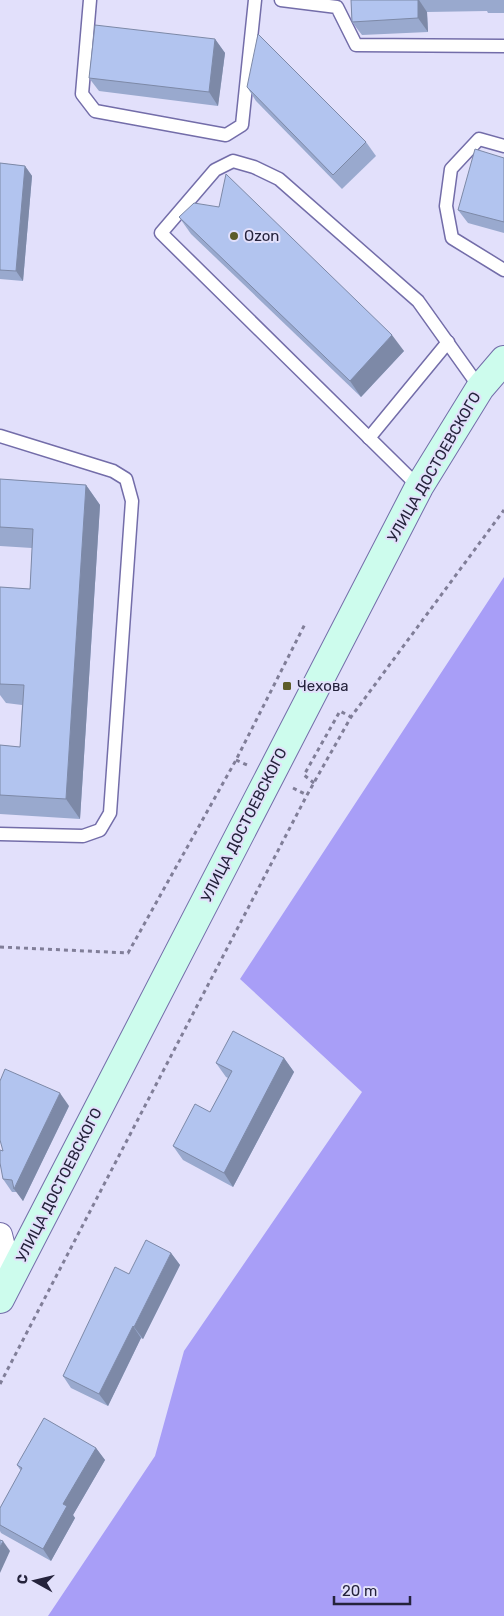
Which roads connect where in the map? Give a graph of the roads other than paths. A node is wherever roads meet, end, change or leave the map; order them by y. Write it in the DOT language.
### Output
graph roads {
  1 [pos="90,0"];
  2 [pos="255,0"];
  3 [pos="281,0"];
  4 [pos="336,4"];
  5 [pos="504,46"];
  6 [pos="504,146"];
  7 [pos="504,270"];
  8 [pos="448,342"];
  9 [pos="504,360"];
  10 [pos="480,388"];
  11 [pos="0,436"];
  12 [pos="369,438"];
  13 [pos="419,487"];
  14 [pos="0,834"];
  15 [pos="0,1235"];
  16 [pos="5,1289"];
  1 -- 2 [label="lane"];
  3 -- 4 [label="lane"];
  4 -- 5 [label="lane"];
  6 -- 7 [label="lane"];
  8 -- 10 [label="lane"];
  8 -- 12 [label="lane"];
  8 -- 12 [label="lane"];
  9 -- 10 [label="main road, УЛИЦА ДОСТОЕВСКОГО"];
  10 -- 13 [label="main road, УЛИЦА ДОСТОЕВСКОГО"];
  11 -- 14 [label="lane"];
  12 -- 13 [label="lane"];
  13 -- 16 [label="main road, УЛИЦА ДОСТОЕВСКОГО"];
  15 -- 16 [label="street"];
}
